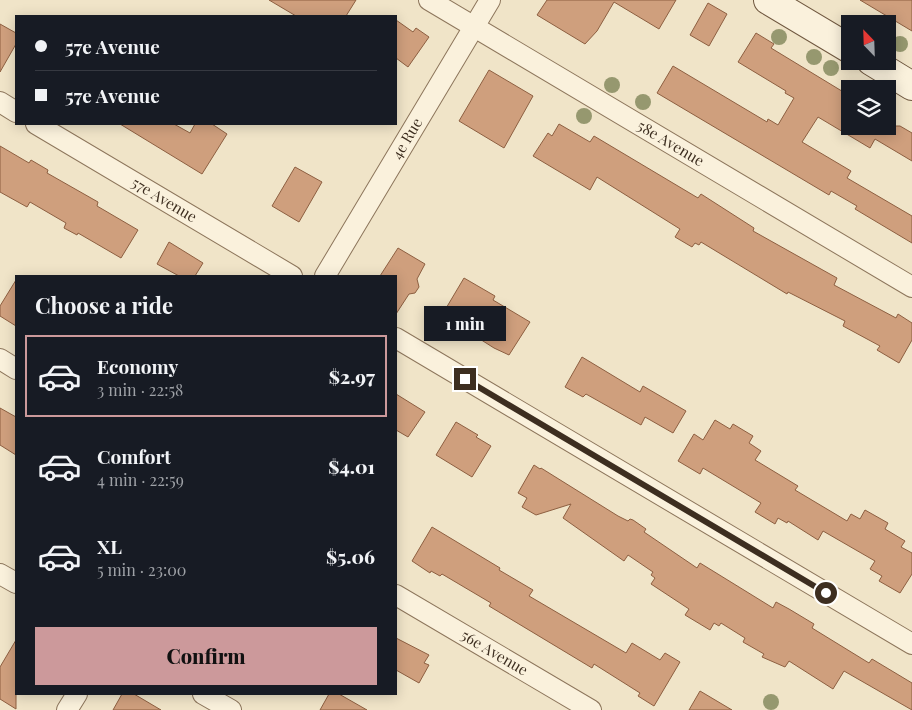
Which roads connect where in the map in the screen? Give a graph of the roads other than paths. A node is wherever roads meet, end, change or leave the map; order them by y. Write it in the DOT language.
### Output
graph roads {
  1 [pos="429,0"];
  2 [pos="490,0"];
  3 [pos="768,0"];
  4 [pos="474,27"];
  5 [pos="841,44"];
  6 [pos="886,70"];
  7 [pos="912,86"];
  8 [pos="0,102"];
  9 [pos="15,111"];
  10 [pos="38,125"];
  11 [pos="290,275"];
  12 [pos="326,275"];
  13 [pos="912,287"];
  14 [pos="397,339"];
  15 [pos="0,360"];
  16 [pos="15,368"];
  17 [pos="0,574"];
  18 [pos="15,582"];
  19 [pos="397,595"];
  20 [pos="912,644"];
  21 [pos="76,695"];
  22 [pos="205,695"];
  23 [pos="67,710"];
  24 [pos="230,710"];
  25 [pos="591,710"];
  1 -- 4 [label="street, 58e Avenue"];
  2 -- 4 [label="street, 4e Rue"];
  3 -- 5 [label="street"];
  4 -- 12 [label="street, 4e Rue"];
  4 -- 13 [label="street, 58e Avenue"];
  6 -- 7 [label="street"];
  8 -- 9 [label="street"];
  10 -- 11 [label="street, 57e Avenue"];
  14 -- 20 [label="street"];
  15 -- 16 [label="street"];
  17 -- 18 [label="street"];
  19 -- 25 [label="street, 56e Avenue"];
  21 -- 23 [label="street"];
  22 -- 24 [label="street"];
}
